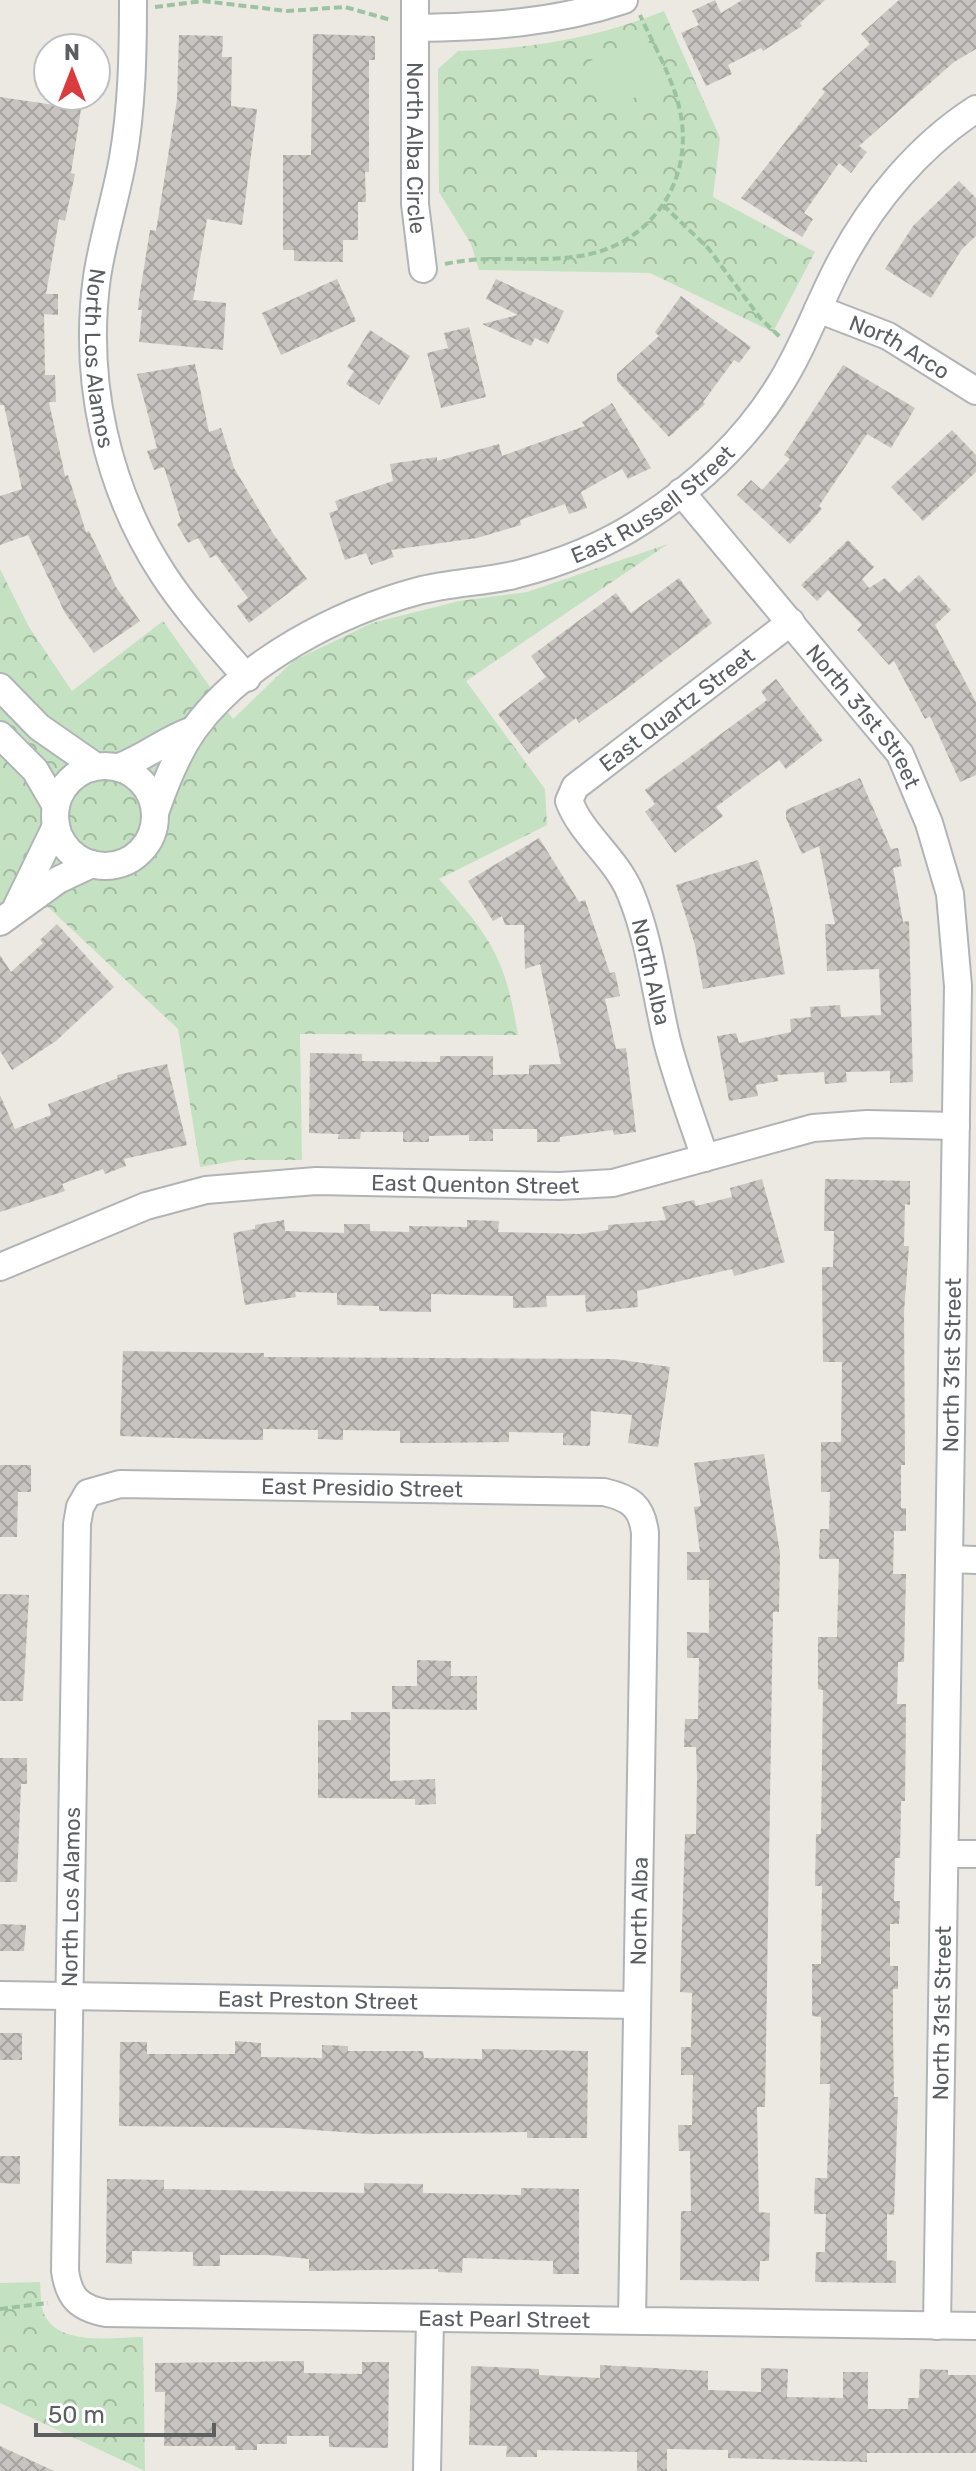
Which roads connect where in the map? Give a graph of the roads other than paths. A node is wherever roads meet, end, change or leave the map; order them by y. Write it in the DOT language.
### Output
graph roads {
  1 [pos="133,4"];
  2 [pos="630,5"];
  3 [pos="415,17"];
  4 [pos="976,109"];
  5 [pos="423,269"];
  6 [pos="818,309"];
  7 [pos="976,391"];
  8 [pos="681,492"];
  9 [pos="791,622"];
  10 [pos="247,678"];
  11 [pos="0,687"];
  12 [pos="193,730"];
  13 [pos="0,735"];
  14 [pos="107,767"];
  15 [pos="569,801"];
  16 [pos="156,810"];
  17 [pos="56,816"];
  18 [pos="92,864"];
  19 [pos="8,914"];
  20 [pos="967,986"];
  21 [pos="956,1126"];
  22 [pos="705,1158"];
  23 [pos="0,1267"];
  24 [pos="965,1271"];
  25 [pos="88,1493"];
  26 [pos="635,1503"];
  27 [pos="949,1559"];
  28 [pos="976,1560"];
  29 [pos="945,1854"];
  30 [pos="976,1854"];
  31 [pos="0,1995"];
  32 [pos="70,1995"];
  33 [pos="637,2005"];
  34 [pos="75,2301"];
  35 [pos="430,2318"];
  36 [pos="632,2321"];
  37 [pos="937,2326"];
  38 [pos="976,2326"];
  39 [pos="427,2471"];
  1 -- 10 [label="street, North Los Alamos"];
  2 -- 3 [label="street"];
  3 -- 5 [label="street, North Alba Circle"];
  4 -- 6 [label="street, East Russell Street"];
  6 -- 7 [label="street, North Arco"];
  6 -- 8 [label="street, East Russell Street"];
  8 -- 9 [label="street, North 31st Street"];
  8 -- 10 [label="street, East Russell Street"];
  9 -- 15 [label="street, East Quartz Street"];
  9 -- 20 [label="street, North 31st Street"];
  10 -- 12 [label="street, East Russell Street"];
  11 -- 14 [label="street"];
  12 -- 14 [label="street, East Russell Street"];
  12 -- 16 [label="street, East Russell Street"];
  13 -- 17 [label="street"];
  14 -- 16 [label="street"];
  14 -- 17 [label="street"];
  15 -- 22 [label="street, North Alba"];
  16 -- 18 [label="street"];
  17 -- 18 [label="street"];
  17 -- 19 [label="street"];
  18 -- 19 [label="street"];
  20 -- 21 [label="street, North 31st Street"];
  21 -- 22 [label="street, East Quenton Street"];
  21 -- 24 [label="street, North 31st Street"];
  22 -- 23 [label="street, East Quenton Street"];
  24 -- 27 [label="street, North 31st Street"];
  25 -- 26 [label="street, East Presidio Street"];
  25 -- 32 [label="street, North Los Alamos"];
  26 -- 33 [label="street, North Alba"];
  27 -- 28 [label="street"];
  27 -- 29 [label="street, North 31st Street"];
  29 -- 30 [label="street"];
  29 -- 37 [label="street, North 31st Street"];
  31 -- 32 [label="street, East Preston Street"];
  32 -- 33 [label="street, East Preston Street"];
  32 -- 34 [label="street, North Los Alamos"];
  33 -- 36 [label="street, North Alba"];
  34 -- 35 [label="street, East Pearl Street"];
  35 -- 36 [label="street, East Pearl Street"];
  35 -- 39 [label="street"];
  36 -- 37 [label="street, East Pearl Street"];
  37 -- 38 [label="street, East Pearl Street"];
}
